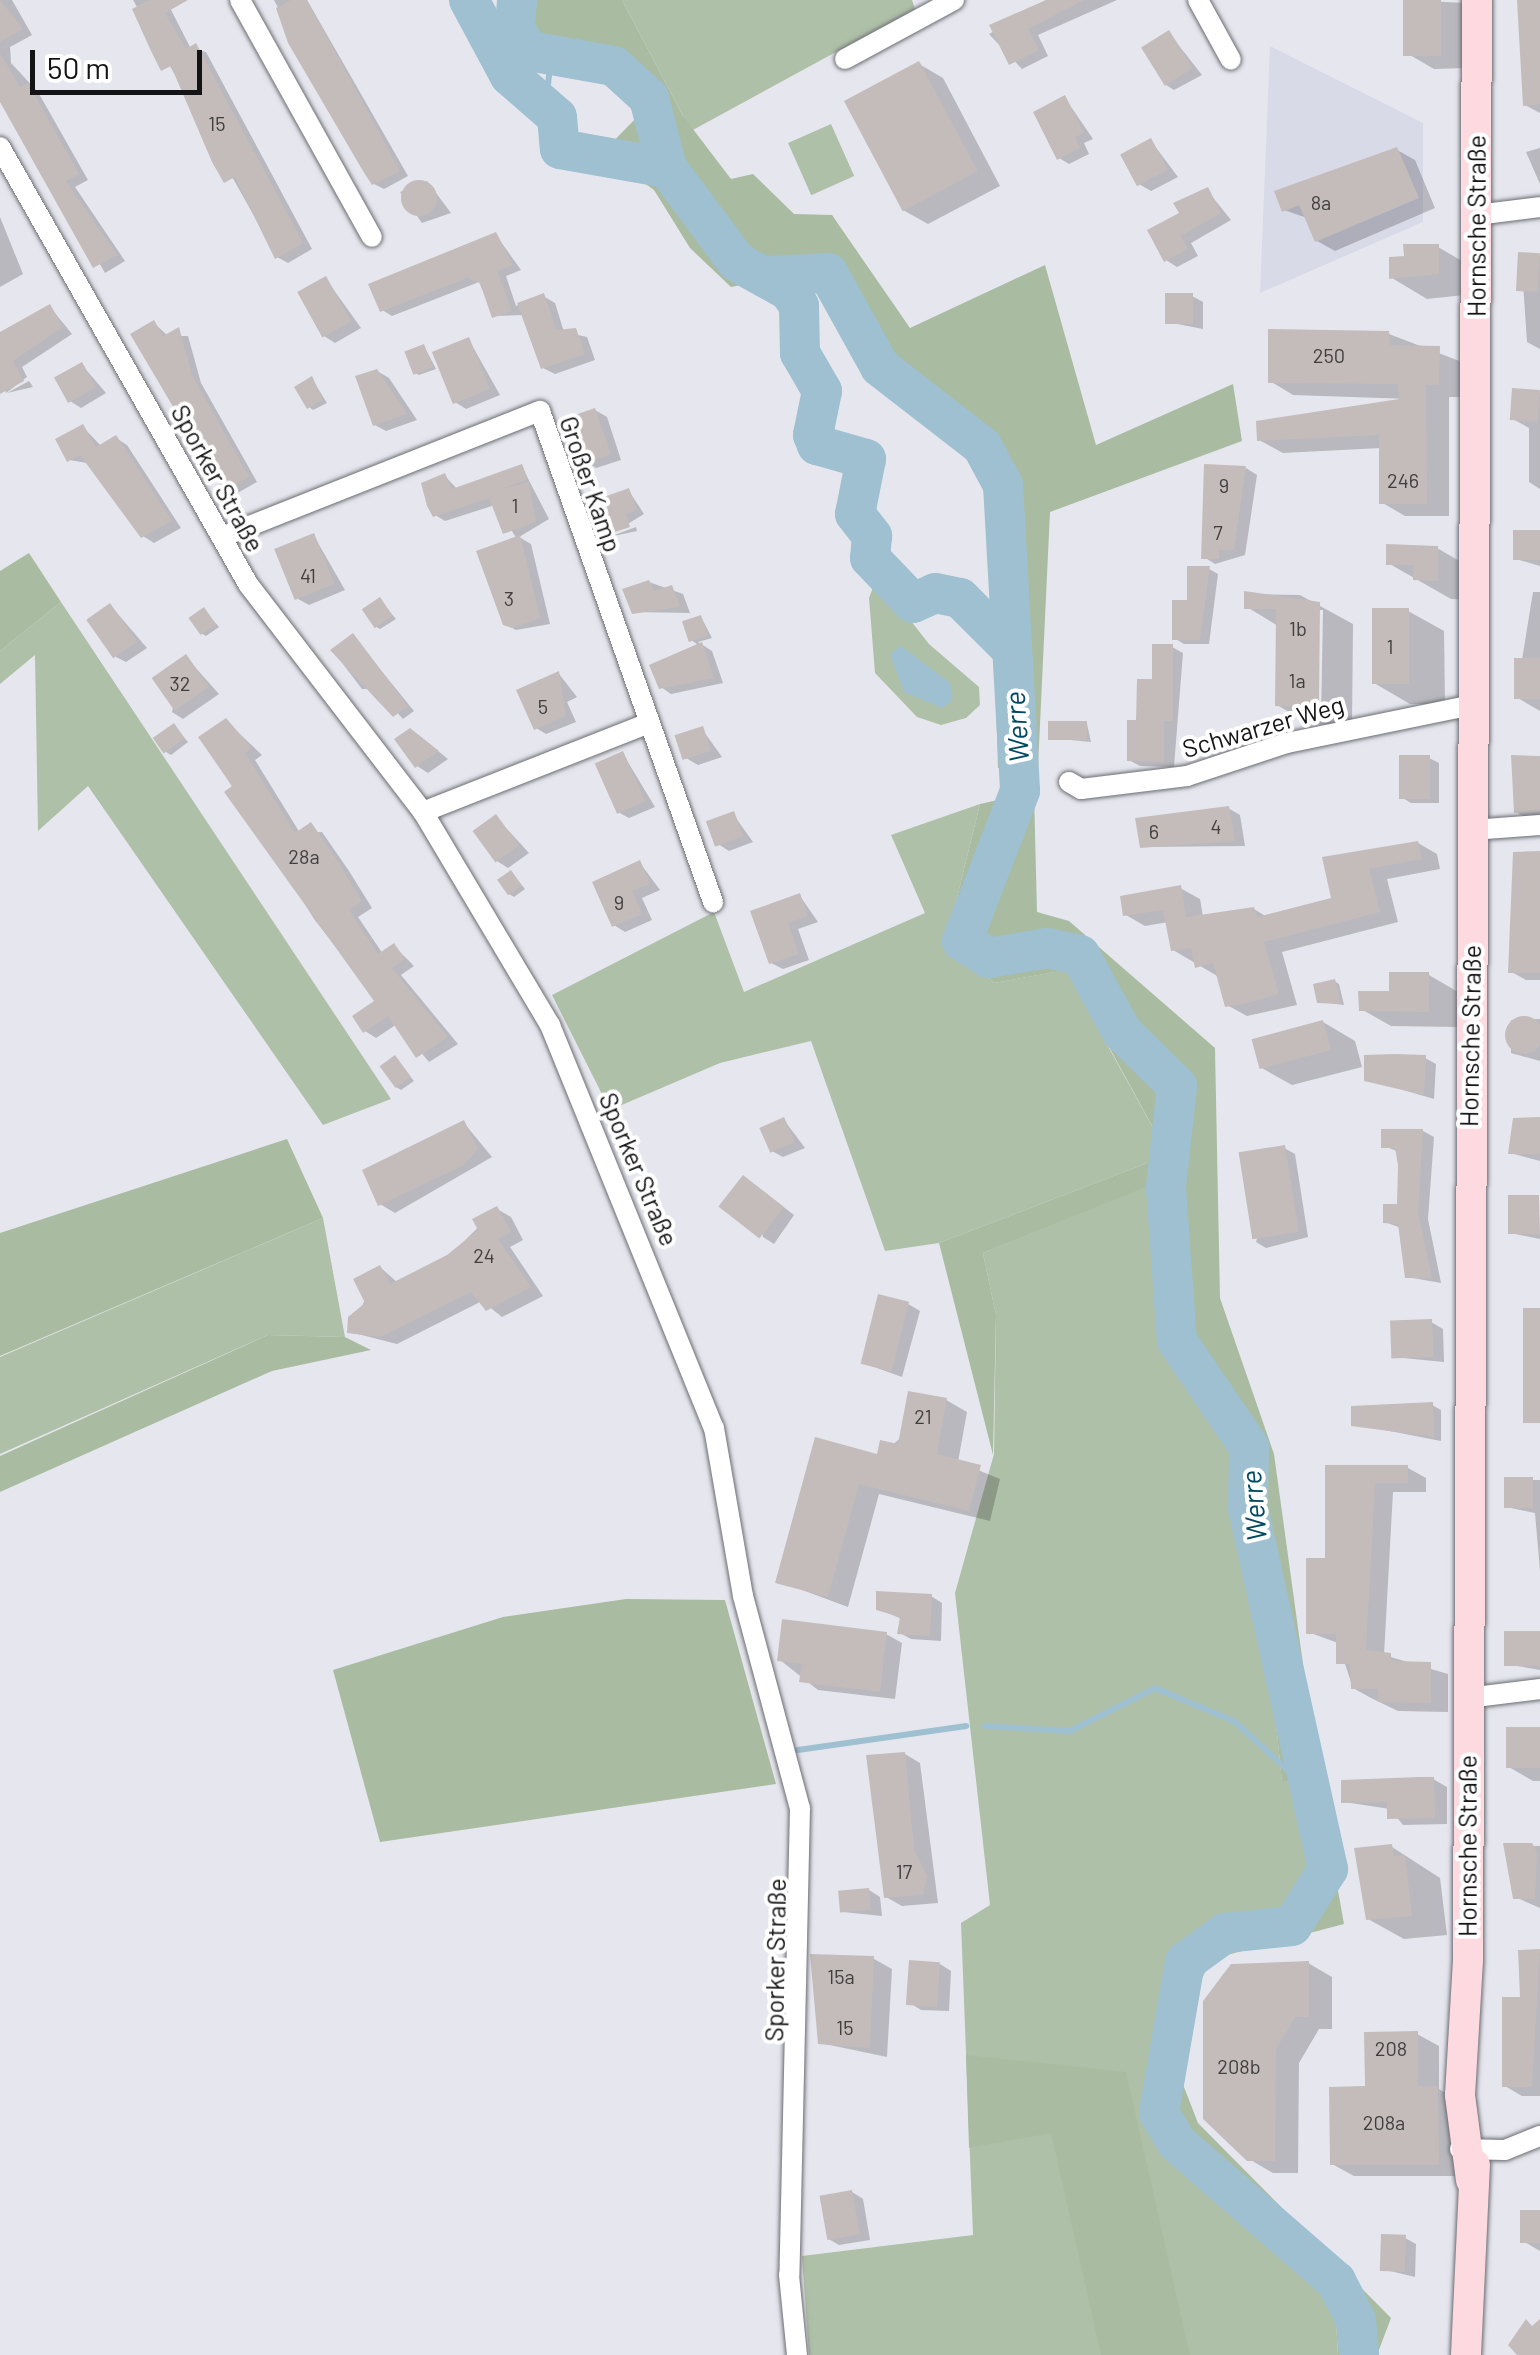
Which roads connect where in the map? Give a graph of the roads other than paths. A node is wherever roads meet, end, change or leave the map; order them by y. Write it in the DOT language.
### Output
graph roads {
  1 [pos="240,0"];
  2 [pos="954,0"];
  3 [pos="1198,0"];
  4 [pos="1477,0"];
  5 [pos="845,59"];
  6 [pos="1231,60"];
  7 [pos="0,147"];
  8 [pos="1540,207"];
  9 [pos="1476,215"];
  10 [pos="372,237"];
  11 [pos="224,536"];
  12 [pos="1472,705"];
  13 [pos="646,724"];
  14 [pos="1069,782"];
  15 [pos="423,812"];
  16 [pos="1540,825"];
  17 [pos="1472,830"];
  18 [pos="713,902"];
  19 [pos="1540,1689"];
  20 [pos="1467,1698"];
  21 [pos="1540,2136"];
  22 [pos="1470,2150"];
  23 [pos="797,2355"];
  24 [pos="1466,2355"];
  1 -- 10 [label="street"];
  2 -- 5 [label="street"];
  3 -- 6 [label="street"];
  4 -- 9 [label="main road, Hornsche Straße"];
  7 -- 11 [label="street, Sporker Straße"];
  8 -- 9 [label="street"];
  9 -- 12 [label="main road, Hornsche Straße"];
  11 -- 13 [label="street, Großer Kamp"];
  11 -- 15 [label="street, Sporker Straße"];
  12 -- 14 [label="street, Schwarzer Weg"];
  12 -- 17 [label="main road, Hornsche Straße"];
  13 -- 15 [label="street"];
  13 -- 18 [label="street, Großer Kamp"];
  15 -- 23 [label="street, Sporker Straße"];
  16 -- 17 [label="street"];
  17 -- 20 [label="main road, Hornsche Straße"];
  19 -- 20 [label="street"];
  20 -- 22 [label="main road, Hornsche Straße"];
  21 -- 22 [label="street"];
  22 -- 24 [label="main road, Hornsche Straße"];
}
